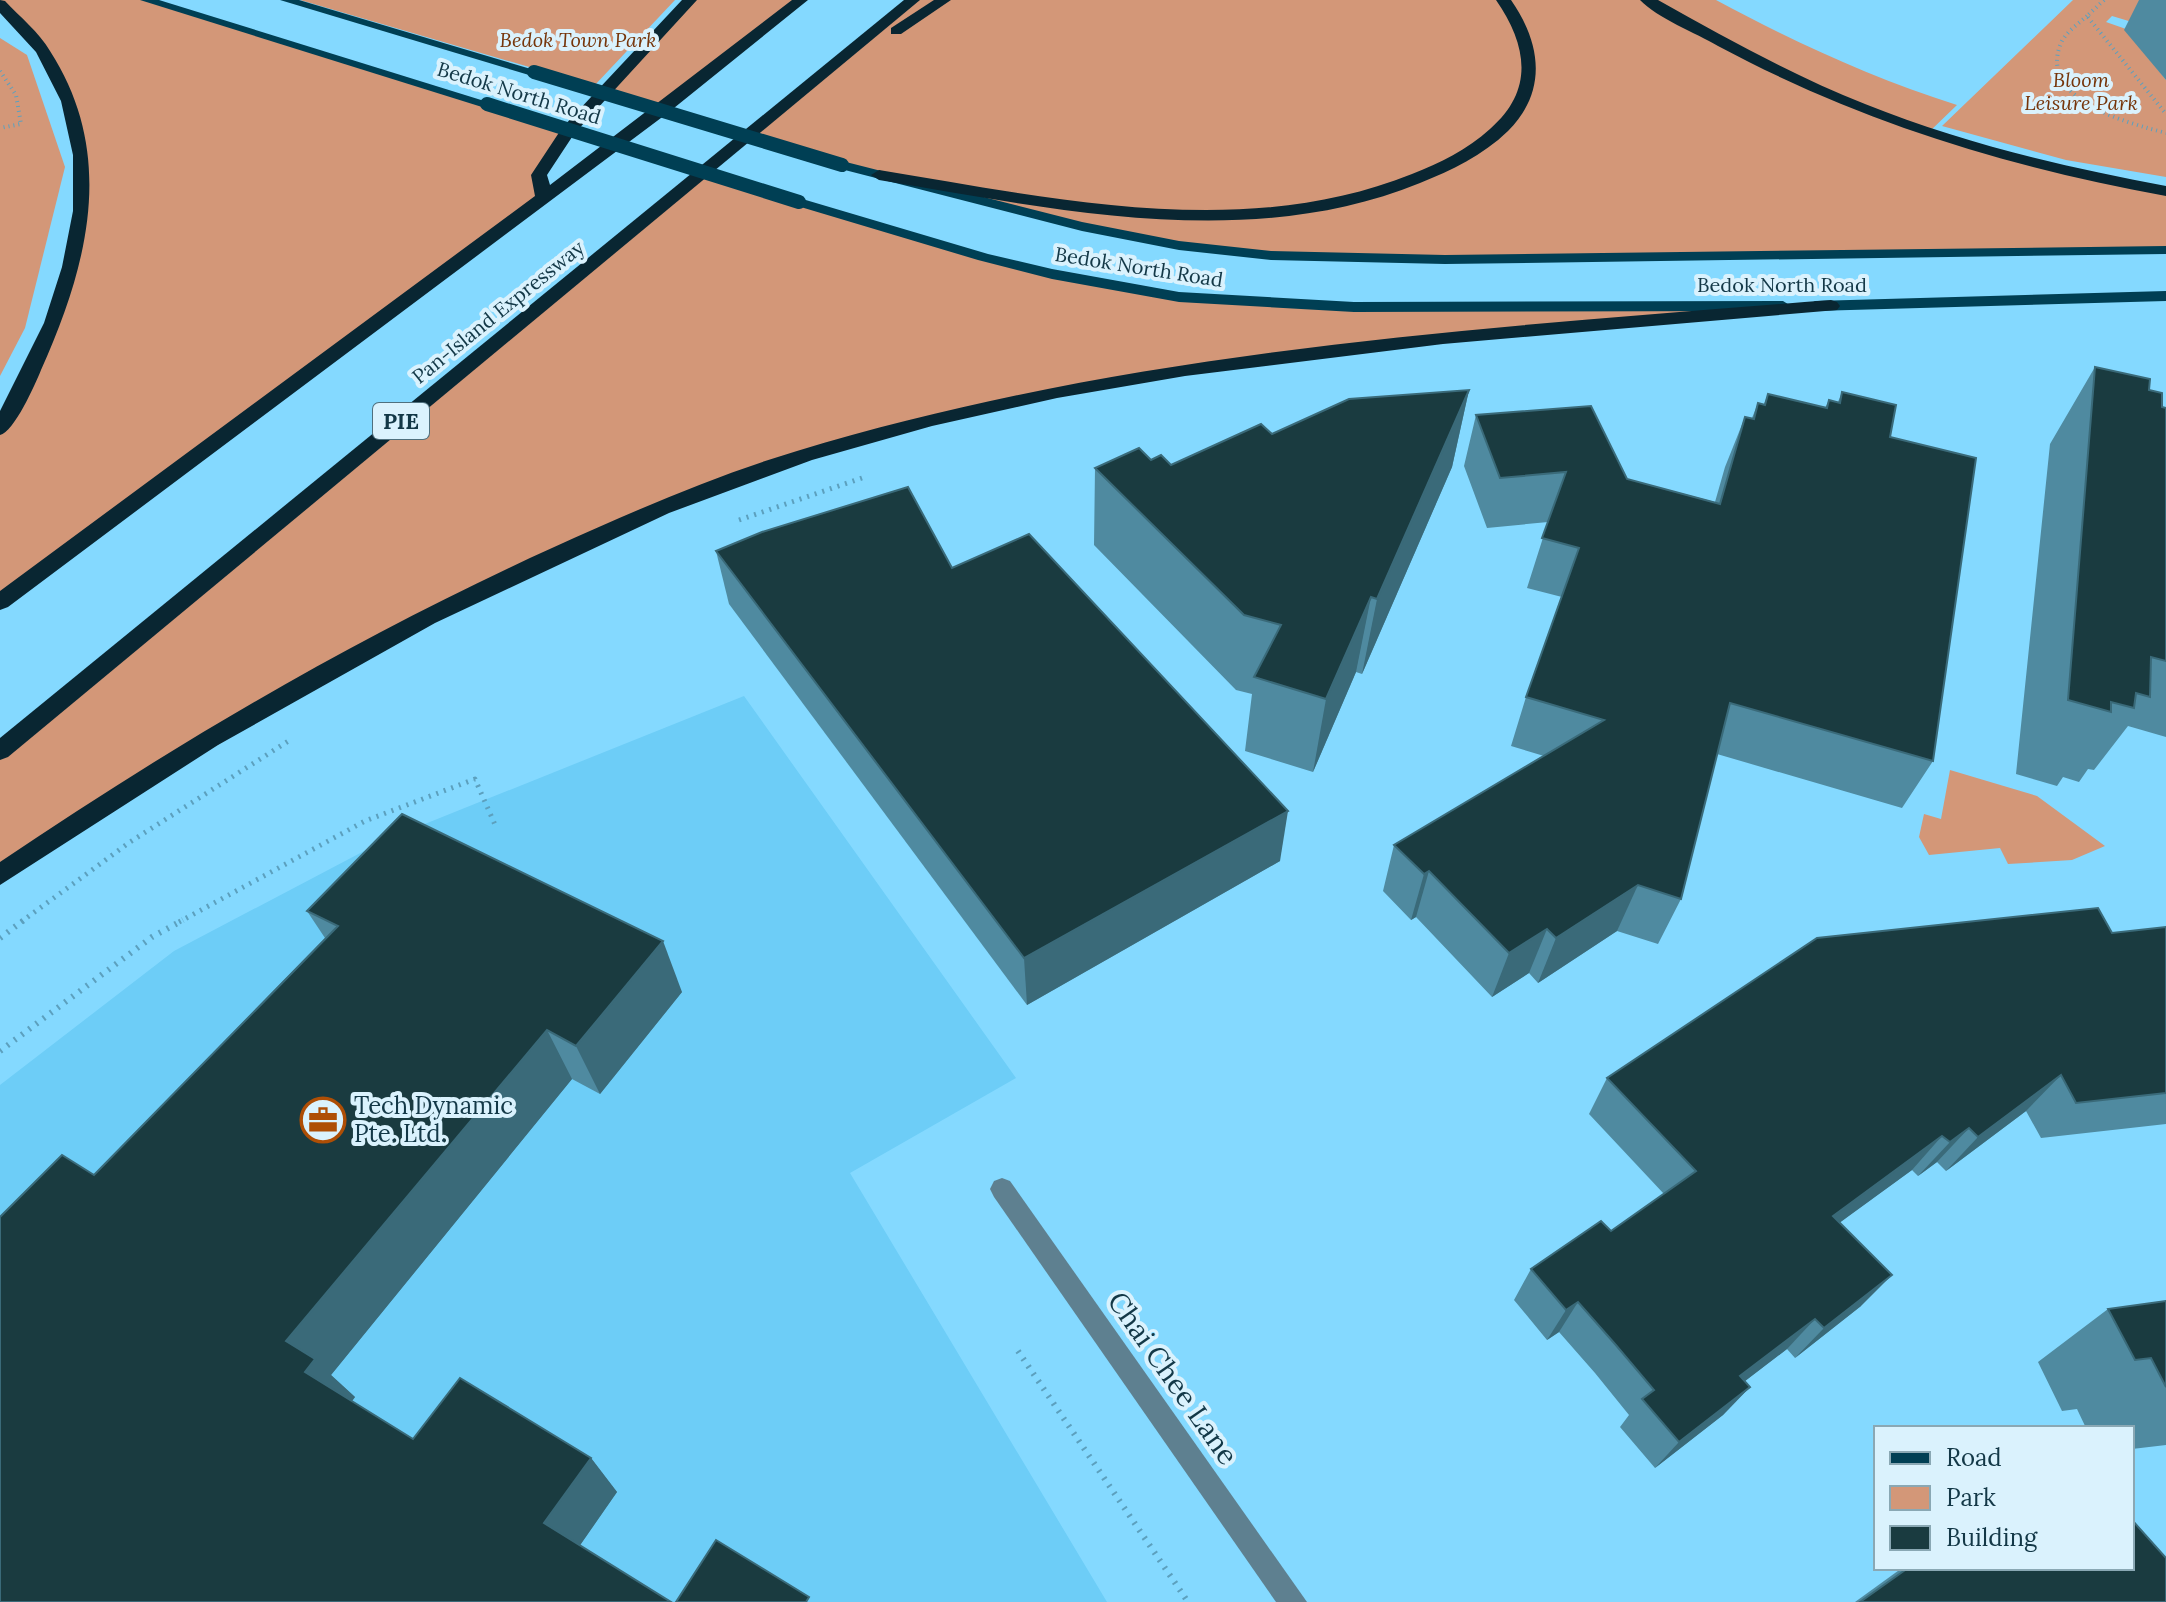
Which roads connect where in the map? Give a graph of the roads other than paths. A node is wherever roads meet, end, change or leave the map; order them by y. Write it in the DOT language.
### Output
graph roads {
  1 [pos="146,0"];
  2 [pos="286,0"];
  3 [pos="690,0"];
  4 [pos="801,0"];
  5 [pos="913,0"];
  6 [pos="944,0"];
  7 [pos="1503,0"];
  8 [pos="1647,0"];
  9 [pos="0,4"];
  10 [pos="802,91"];
  11 [pos="879,175"];
  12 [pos="2166,191"];
  13 [pos="543,195"];
  14 [pos="2166,250"];
  15 [pos="2166,296"];
  16 [pos="1831,306"];
  17 [pos="0,429"];
  18 [pos="0,602"];
  19 [pos="0,751"];
  20 [pos="0,875"];
  21 [pos="1002,1189"];
  22 [pos="1293,1602"];
  1 -- 16 [label="main road, Bedok North Road, bridge"];
  2 -- 11 [label="main road, Bedok North Road, bridge"];
  3 -- 13 [label="highway"];
  4 -- 13 [label="highway"];
  5 -- 10 [label="highway, Pan-Island Expressway / PIE"];
  6 -- 10 [label="highway"];
  7 -- 11 [label="highway"];
  8 -- 12 [label="highway"];
  9 -- 17 [label="highway"];
  10 -- 19 [label="highway, Pan-Island Expressway / PIE"];
  11 -- 14 [label="main road, Bedok North Road"];
  13 -- 18 [label="highway"];
  15 -- 16 [label="main road, Bedok North Road"];
  16 -- 20 [label="highway"];
  21 -- 22 [label="street, Chai Chee Lane"];
}
